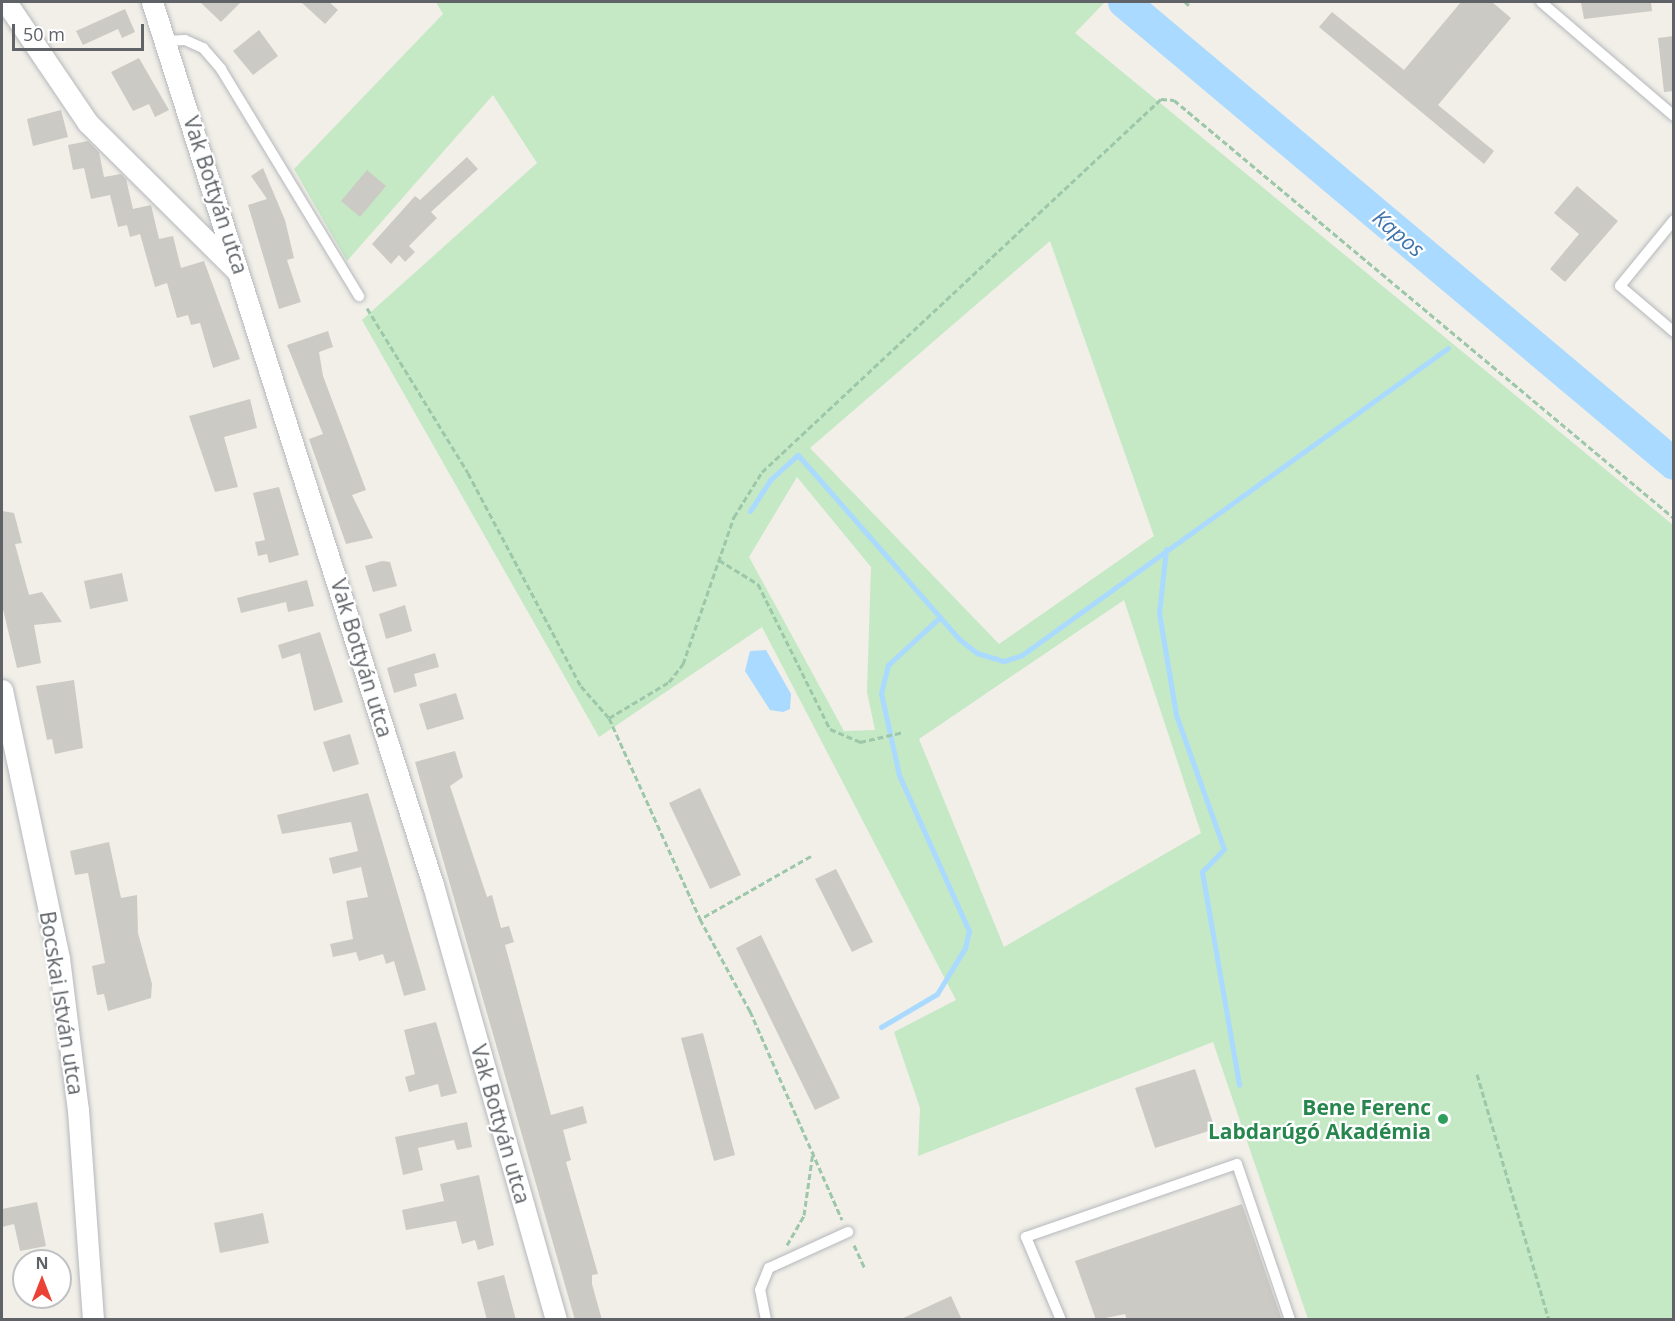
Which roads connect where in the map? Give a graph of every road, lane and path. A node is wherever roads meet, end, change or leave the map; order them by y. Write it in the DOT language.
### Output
graph roads {
  1 [pos="6,2"];
  2 [pos="152,2"];
  3 [pos="1185,2"];
  4 [pos="1541,2"];
  5 [pos="1189,5"];
  6 [pos="166,41"];
  7 [pos="1674,116"];
  8 [pos="1674,220"];
  9 [pos="242,277"];
  10 [pos="359,296"];
  11 [pos="1674,332"];
  12 [pos="1674,518"];
  13 [pos="719,561"];
  14 [pos="2,690"];
  15 [pos="609,718"];
  16 [pos="904,732"];
  17 [pos="811,856"];
  18 [pos="700,919"];
  19 [pos="1477,1074"];
  20 [pos="813,1151"];
  21 [pos="848,1232"];
  22 [pos="777,1262"];
  23 [pos="865,1269"];
  24 [pos="93,1320"];
  25 [pos="556,1320"];
  26 [pos="766,1320"];
  27 [pos="1061,1320"];
  28 [pos="1290,1320"];
  29 [pos="1549,1320"];
  1 -- 9 [label="street"];
  2 -- 6 [label="street, Vak Bottyán utca"];
  3 -- 5 [label="path"];
  4 -- 7 [label="lane"];
  6 -- 9 [label="street, Vak Bottyán utca"];
  6 -- 10 [label="lane"];
  8 -- 11 [label="lane"];
  9 -- 25 [label="street, Vak Bottyán utca"];
  10 -- 15 [label="path"];
  12 -- 13 [label="path"];
  13 -- 15 [label="path"];
  13 -- 16 [label="path"];
  14 -- 24 [label="street, Bocskai István utca"];
  15 -- 18 [label="path"];
  17 -- 18 [label="path"];
  18 -- 20 [label="path"];
  19 -- 29 [label="path"];
  20 -- 21 [label="path"];
  20 -- 22 [label="path"];
  21 -- 22 [label="lane"];
  21 -- 23 [label="path"];
  22 -- 26 [label="lane"];
  27 -- 28 [label="lane"];
}
